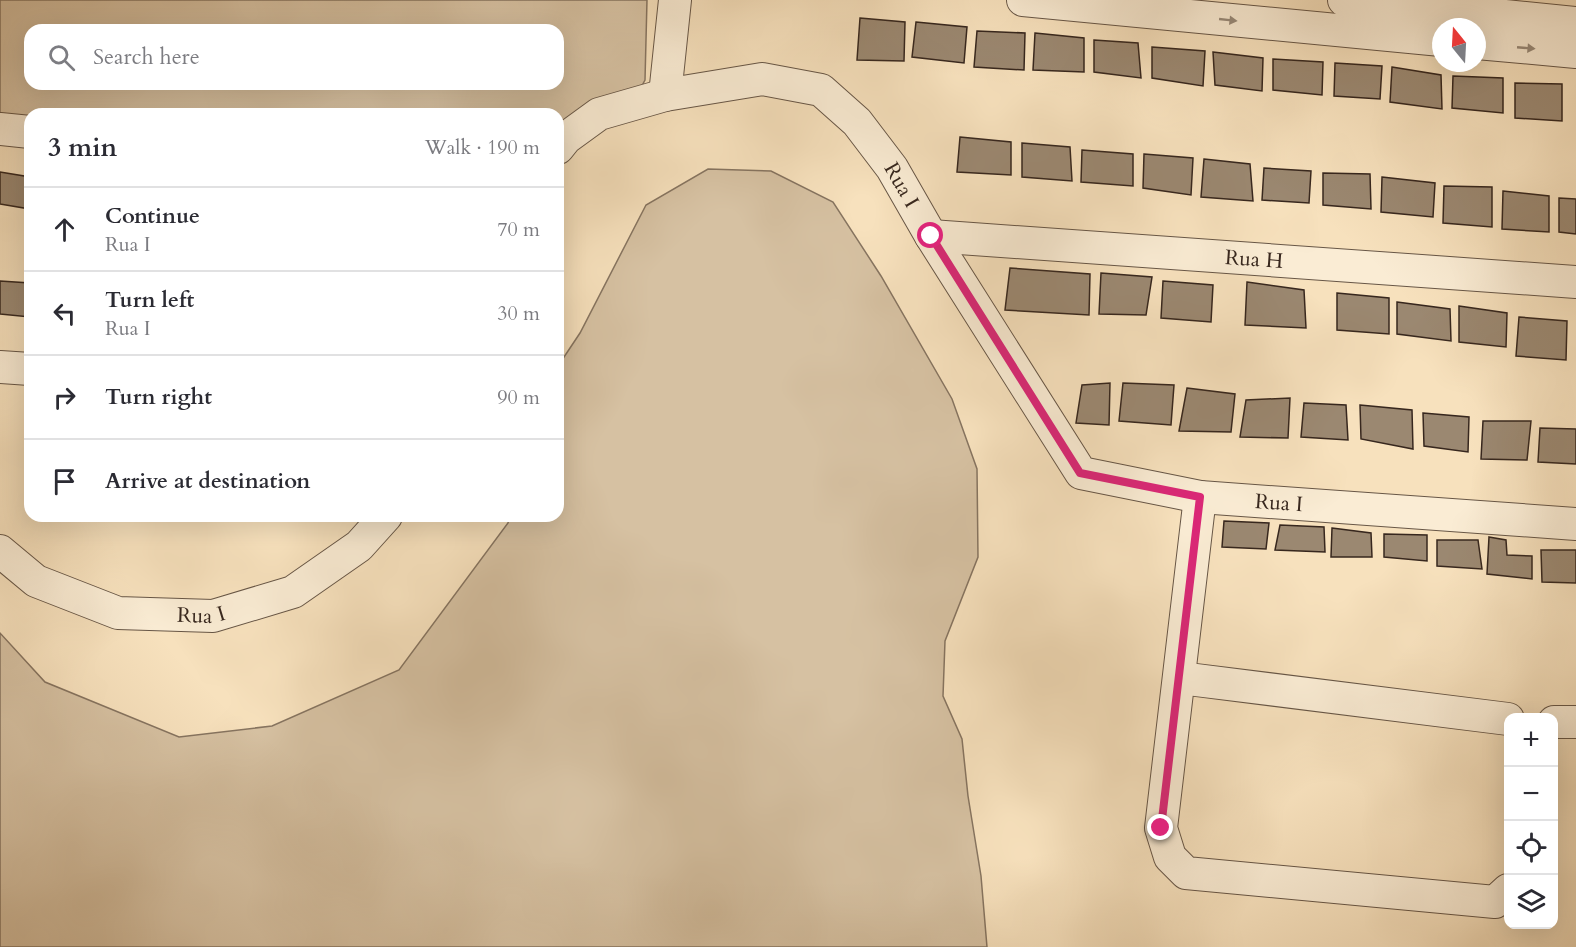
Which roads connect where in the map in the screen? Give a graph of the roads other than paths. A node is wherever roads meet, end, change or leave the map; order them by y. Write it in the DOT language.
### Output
graph roads {
  1 [pos="675,0"];
  2 [pos="1023,0"];
  3 [pos="1350,0"];
  4 [pos="1576,23"];
  5 [pos="1432,39"];
  6 [pos="1486,44"];
  7 [pos="1576,52"];
  8 [pos="665,95"];
  9 [pos="0,129"];
  10 [pos="24,131"];
  11 [pos="564,140"];
  12 [pos="931,236"];
  13 [pos="1576,282"];
  14 [pos="0,367"];
  15 [pos="24,369"];
  16 [pos="1200,497"];
  17 [pos="381,522"];
  18 [pos="1576,524"];
  19 [pos="0,551"];
  20 [pos="1180,678"];
  21 [pos="1504,717"];
  22 [pos="1558,722"];
  23 [pos="1576,722"];
  24 [pos="1504,894"];
  1 -- 8 [label="street"];
  2 -- 5 [label="street, one-way"];
  3 -- 4 [label="street"];
  6 -- 7 [label="street, one-way"];
  8 -- 11 [label="street, Rua I"];
  8 -- 12 [label="street, Rua I"];
  9 -- 10 [label="street"];
  12 -- 13 [label="street, Rua H"];
  12 -- 16 [label="street, Rua I"];
  14 -- 15 [label="street"];
  16 -- 18 [label="street, Rua I"];
  16 -- 20 [label="street"];
  17 -- 19 [label="street, Rua I"];
  20 -- 21 [label="street"];
  20 -- 24 [label="street"];
  22 -- 23 [label="street"];
}
